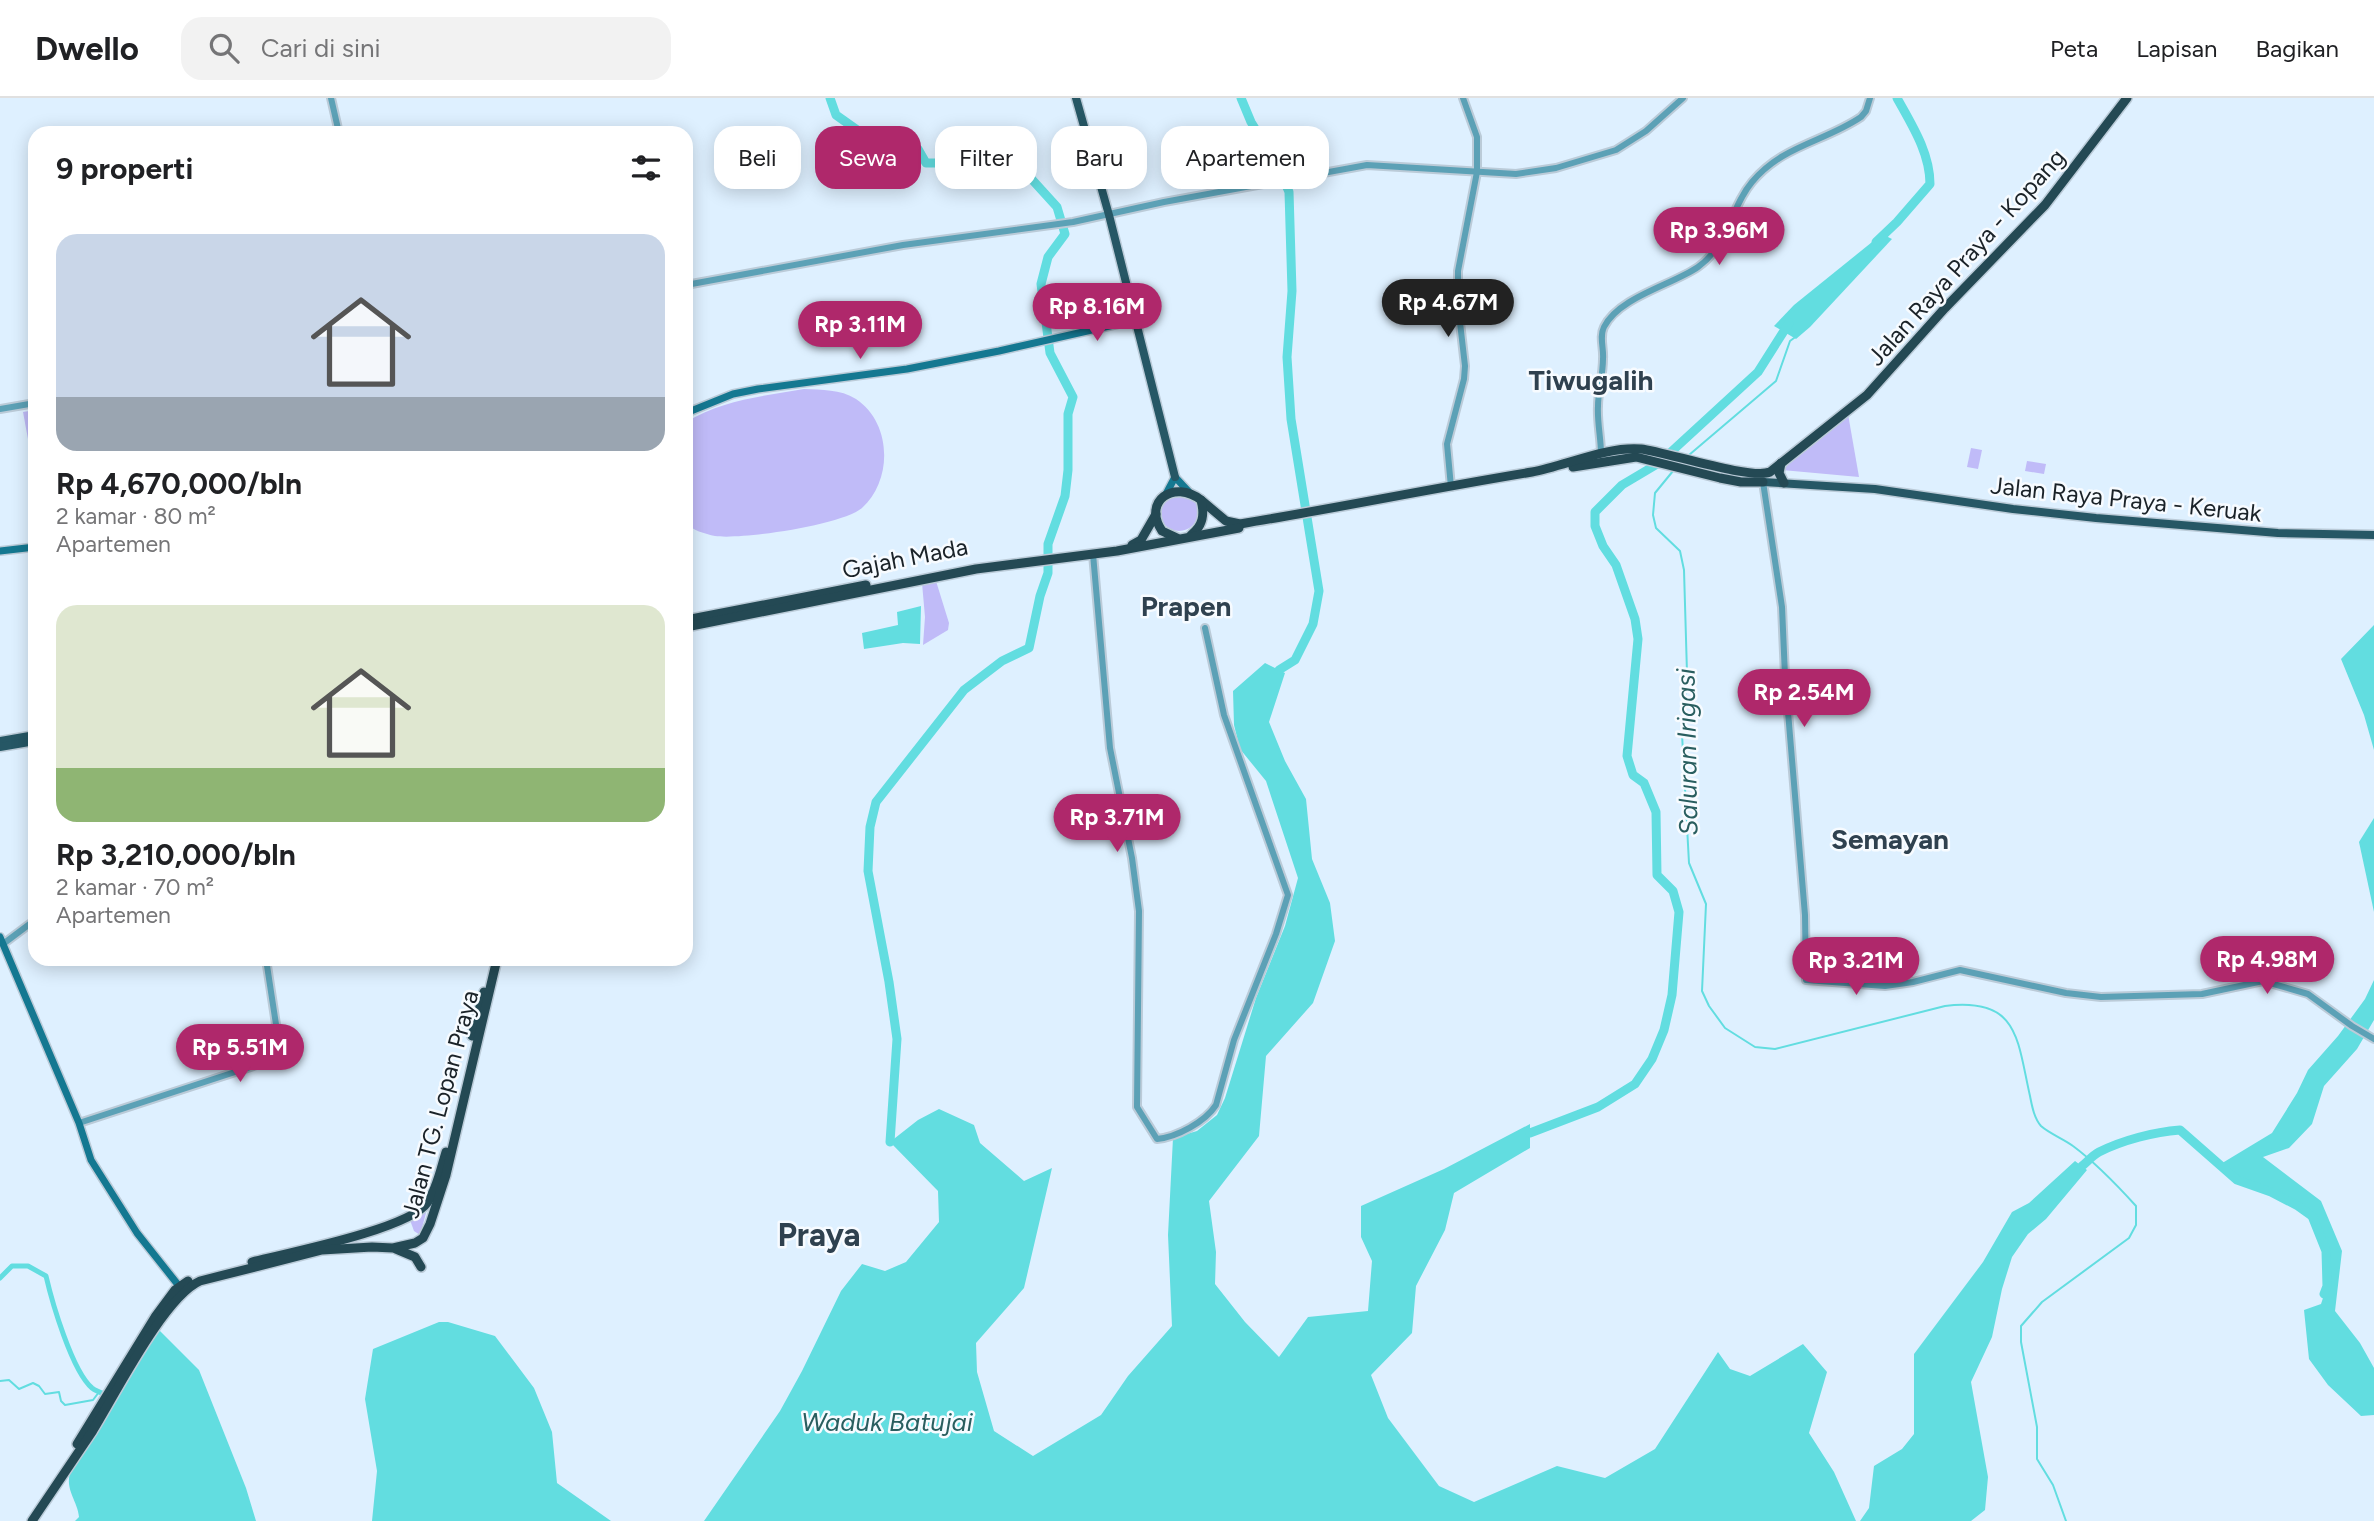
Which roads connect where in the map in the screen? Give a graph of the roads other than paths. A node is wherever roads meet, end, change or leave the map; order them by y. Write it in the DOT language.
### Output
graph roads {
  1 [pos="331,98"];
  2 [pos="1076,98"];
  3 [pos="1463,98"];
  4 [pos="1684,98"];
  5 [pos="1870,98"];
  6 [pos="2127,98"];
  7 [pos="337,126"];
  8 [pos="1478,172"];
  9 [pos="1110,215"];
  10 [pos="693,284"];
  11 [pos="1136,320"];
  12 [pos="28,404"];
  13 [pos="0,409"];
  14 [pos="693,410"];
  15 [pos="1601,454"];
  16 [pos="1646,454"];
  17 [pos="1782,463"];
  18 [pos="1685,464"];
  19 [pos="1175,477"];
  20 [pos="1763,482"];
  21 [pos="1784,483"];
  22 [pos="1451,487"];
  23 [pos="1189,492"];
  24 [pos="1164,496"];
  25 [pos="1201,500"];
  26 [pos="1156,514"];
  27 [pos="1300,514"];
  28 [pos="2374,535"];
  29 [pos="1190,536"];
  30 [pos="1179,538"];
  31 [pos="28,548"];
  32 [pos="0,551"];
  33 [pos="1093,554"];
  34 [pos="1053,556"];
  35 [pos="1039,558"];
  36 [pos="693,619"];
  37 [pos="693,626"];
  38 [pos="1205,628"];
  39 [pos="28,736"];
  40 [pos="0,741"];
  41 [pos="28,742"];
  42 [pos="0,747"];
  43 [pos="28,924"];
  44 [pos="1,941"];
  45 [pos="266,966"];
  46 [pos="492,966"];
  47 [pos="492,966"];
  48 [pos="2374,1039"];
  49 [pos="79,1123"];
  50 [pos="368,1232"];
  51 [pos="372,1247"];
  52 [pos="393,1248"];
  53 [pos="421,1267"];
  54 [pos="235,1269"];
  55 [pos="179,1286"];
  56 [pos="117,1383"];
  57 [pos="102,1408"];
  58 [pos="24,1521"];
  59 [pos="32,1521"];
  1 -- 7 [label="street"];
  2 -- 9 [label="main road"];
  3 -- 8 [label="street"];
  4 -- 8 [label="street"];
  5 -- 15 [label="street"];
  6 -- 17 [label="highway, Jalan Raya Praya - Kopang"];
  8 -- 9 [label="street"];
  8 -- 22 [label="street"];
  9 -- 10 [label="street"];
  9 -- 11 [label="main road"];
  11 -- 14 [label="main road"];
  11 -- 19 [label="main road"];
  12 -- 13 [label="street"];
  15 -- 16 [label="highway"];
  15 -- 22 [label="highway"];
  16 -- 18 [label="highway"];
  16 -- 22 [label="highway"];
  17 -- 18 [label="highway"];
  17 -- 21 [label="highway"];
  18 -- 20 [label="highway"];
  19 -- 23 [label="main road"];
  19 -- 24 [label="main road"];
  20 -- 21 [label="main road, Jalan Raya Praya - Keruak"];
  20 -- 48 [label="street"];
  21 -- 28 [label="main road, Jalan Raya Praya - Keruak"];
  22 -- 27 [label="highway"];
  23 -- 24 [label="highway"];
  23 -- 25 [label="highway"];
  24 -- 26 [label="highway"];
  25 -- 27 [label="highway"];
  25 -- 29 [label="highway"];
  26 -- 30 [label="highway"];
  26 -- 34 [label="highway"];
  27 -- 29 [label="highway"];
  29 -- 30 [label="highway"];
  30 -- 33 [label="highway"];
  31 -- 32 [label="main road"];
  33 -- 34 [label="highway"];
  33 -- 38 [label="street"];
  34 -- 35 [label="highway"];
  35 -- 36 [label="highway, Gajah Mada"];
  35 -- 37 [label="highway, Gajah Mada"];
  39 -- 40 [label="main road"];
  41 -- 42 [label="main road"];
  43 -- 44 [label="street"];
  44 -- 49 [label="main road"];
  45 -- 49 [label="street"];
  46 -- 50 [label="highway, Jalan TG. Lopan Praya"];
  47 -- 52 [label="highway, Jalan TG. Lopan Praya"];
  49 -- 55 [label="main road"];
  50 -- 51 [label="highway"];
  50 -- 54 [label="highway, Jalan TG. Lopan Praya"];
  51 -- 52 [label="highway, Jalan TG. Lopan Praya"];
  51 -- 54 [label="highway, Jalan TG. Lopan Praya"];
  52 -- 53 [label="highway"];
  54 -- 55 [label="highway, Jalan TG. Lopan Praya"];
  54 -- 56 [label="highway, Jalan TG. Lopan Praya"];
  55 -- 56 [label="highway"];
  56 -- 57 [label="highway"];
  57 -- 58 [label="highway"];
  57 -- 59 [label="highway"];
}
